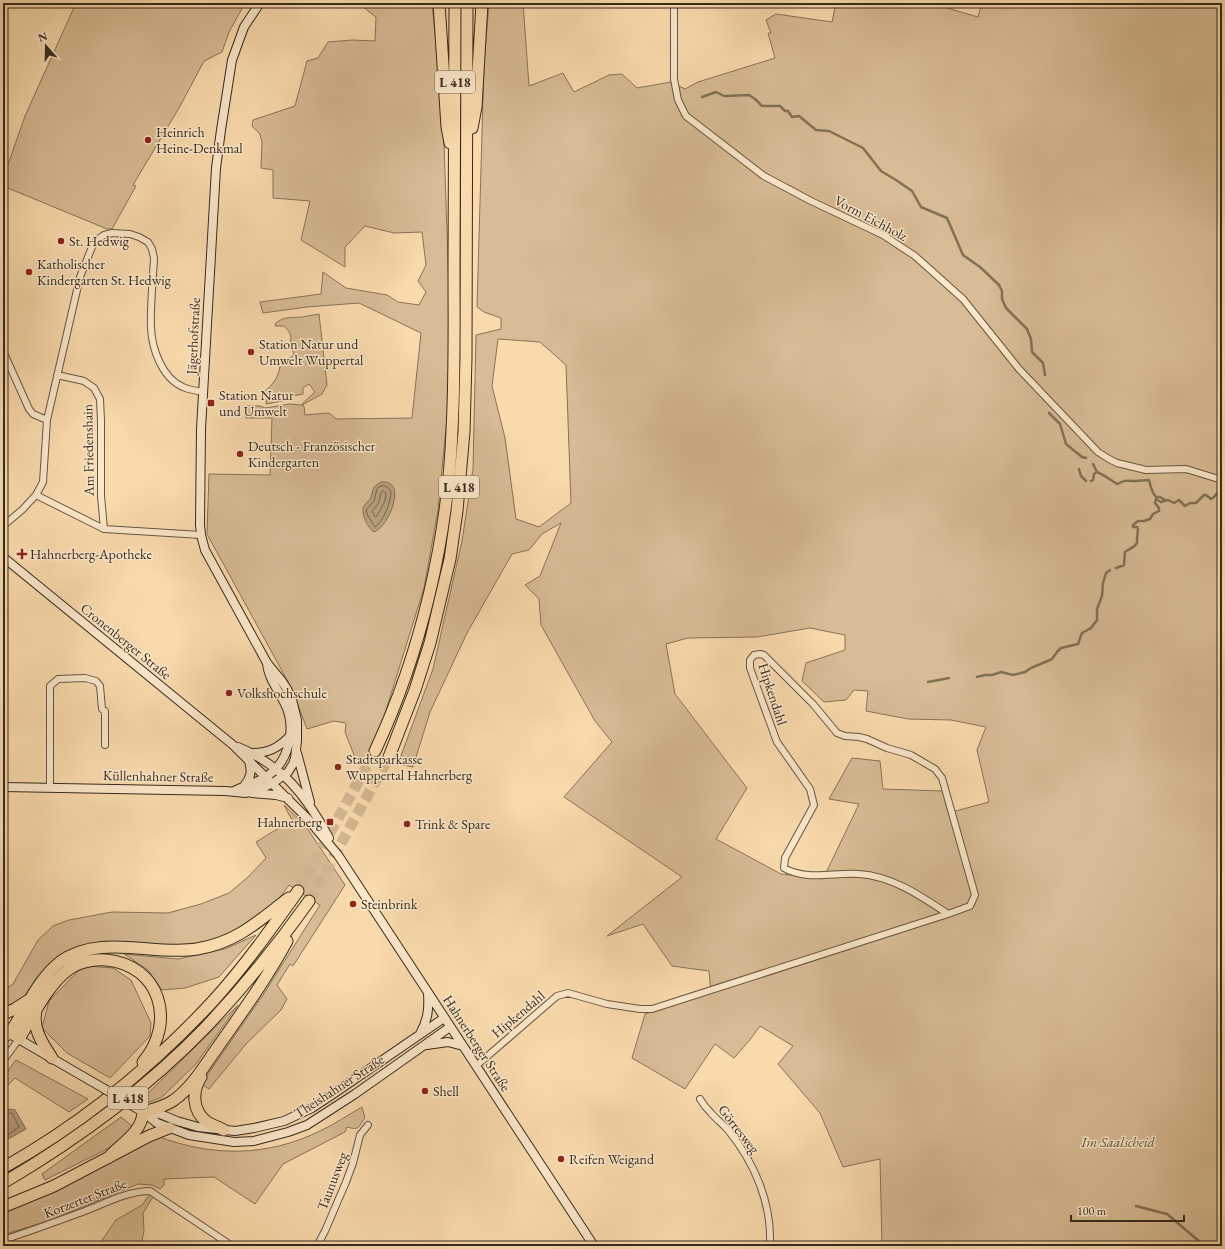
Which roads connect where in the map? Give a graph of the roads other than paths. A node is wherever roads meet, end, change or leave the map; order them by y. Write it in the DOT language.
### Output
graph roads {
  1 [pos="6,3"];
  2 [pos="260,3"];
  3 [pos="439,3"];
  4 [pos="455,3"];
  5 [pos="467,3"];
  6 [pos="482,3"];
  7 [pos="674,3"];
  8 [pos="3,11"];
  9 [pos="467,156"];
  10 [pos="454,161"];
  11 [pos="3,351"];
  12 [pos="57,375"];
  13 [pos="204,392"];
  14 [pos="47,420"];
  15 [pos="1222,480"];
  16 [pos="36,495"];
  17 [pos="3,526"];
  18 [pos="104,529"];
  19 [pos="201,535"];
  20 [pos="3,557"];
  21 [pos="267,663"];
  22 [pos="289,737"];
  23 [pos="105,745"];
  24 [pos="296,747"];
  25 [pos="375,751"];
  26 [pos="251,757"];
  27 [pos="389,757"];
  28 [pos="276,768"];
  29 [pos="263,774"];
  30 [pos="284,775"];
  31 [pos="3,786"];
  32 [pos="276,786"];
  33 [pos="50,787"];
  34 [pos="245,789"];
  35 [pos="289,799"];
  36 [pos="313,810"];
  37 [pos="338,855"];
  38 [pos="948,914"];
  39 [pos="428,992"];
  40 [pos="31,999"];
  41 [pos="37,1010"];
  42 [pos="3,1014"];
  43 [pos="444,1018"];
  44 [pos="450,1027"];
  45 [pos="419,1035"];
  46 [pos="8,1037"];
  47 [pos="426,1045"];
  48 [pos="463,1046"];
  49 [pos="387,1057"];
  50 [pos="52,1058"];
  51 [pos="3,1061"];
  52 [pos="207,1061"];
  53 [pos="394,1066"];
  54 [pos="476,1066"];
  55 [pos="122,1087"];
  56 [pos="700,1099"];
  57 [pos="143,1112"];
  58 [pos="368,1125"];
  59 [pos="169,1128"];
  60 [pos="224,1130"];
  61 [pos="108,1158"];
  62 [pos="3,1168"];
  63 [pos="3,1183"];
  64 [pos="3,1207"];
  65 [pos="3,1240"];
  66 [pos="232,1246"];
  67 [pos="317,1246"];
  68 [pos="594,1246"];
  69 [pos="770,1246"];
  1 -- 8 [label="street"];
  2 -- 13 [label="main road, Jägerhofstraße"];
  3 -- 10 [label="highway"];
  4 -- 10 [label="highway, L 418"];
  5 -- 9 [label="highway, L 418"];
  6 -- 9 [label="highway"];
  7 -- 15 [label="street, Vorm Eichholz"];
  9 -- 27 [label="highway, L 418"];
  10 -- 25 [label="highway, L 418"];
  11 -- 14 [label="street"];
  12 -- 13 [label="street"];
  12 -- 14 [label="street"];
  12 -- 18 [label="street, Am Friedenshain"];
  13 -- 19 [label="main road, Jägerhofstraße"];
  14 -- 16 [label="street"];
  16 -- 17 [label="street"];
  16 -- 18 [label="street, Am Friedenshain"];
  18 -- 19 [label="street, Am Friedenshain"];
  19 -- 21 [label="main road, Jägerhofstraße"];
  20 -- 26 [label="main road, Cronenberger Straße"];
  21 -- 22 [label="main road, Jägerhofstraße"];
  21 -- 24 [label="main road, Jägerhofstraße"];
  22 -- 26 [label="main road"];
  22 -- 28 [label="main road, Jägerhofstraße"];
  23 -- 33 [label="street"];
  24 -- 30 [label="main road, Jägerhofstraße"];
  24 -- 36 [label="main road"];
  26 -- 28 [label="main road, Cronenberger Straße"];
  26 -- 29 [label="main road, Cronenberger Straße"];
  26 -- 34 [label="main road"];
  28 -- 29 [label="main road, Jägerhofstraße"];
  28 -- 30 [label="main road, Cronenberger Straße"];
  29 -- 32 [label="main road, Cronenberger Straße"];
  29 -- 34 [label="main road, Jägerhofstraße"];
  30 -- 32 [label="main road"];
  30 -- 36 [label="main road, Hahnerberger Straße"];
  31 -- 33 [label="main road, Küllenhahner Straße"];
  32 -- 34 [label="main road"];
  32 -- 35 [label="main road, Hahnerberger Straße"];
  33 -- 34 [label="main road, Küllenhahner Straße"];
  34 -- 35 [label="main road"];
  35 -- 37 [label="main road, Hahnerberger Straße"];
  36 -- 37 [label="main road, Hahnerberger Straße"];
  37 -- 39 [label="main road, Hahnerberger Straße"];
  38 -- 38 [label="street, Hipkendahl"];
  38 -- 54 [label="street, Hipkendahl"];
  39 -- 43 [label="main road, Hahnerberger Straße"];
  39 -- 45 [label="main road"];
  40 -- 42 [label="highway, L 418"];
  40 -- 46 [label="highway, L 418"];
  40 -- 55 [label="highway, L 418"];
  41 -- 46 [label="highway, L 418"];
  41 -- 50 [label="highway"];
  41 -- 55 [label="highway, L 418"];
  43 -- 44 [label="main road, Hahnerberger Straße"];
  43 -- 45 [label="main road, Theishahner Straße"];
  44 -- 47 [label="main road, Theishahner Straße"];
  44 -- 48 [label="main road, Hahnerberger Straße"];
  45 -- 49 [label="main road, Theishahner Straße"];
  46 -- 50 [label="main road, Theishahner Straße"];
  46 -- 51 [label="street"];
  47 -- 48 [label="main road"];
  47 -- 53 [label="main road, Theishahner Straße"];
  48 -- 54 [label="main road, Hahnerberger Straße"];
  49 -- 53 [label="main road"];
  49 -- 60 [label="main road, Theishahner Straße"];
  50 -- 57 [label="main road, Theishahner Straße, bridge"];
  52 -- 57 [label="highway, L 418"];
  52 -- 60 [label="highway, L 418"];
  52 -- 63 [label="highway, L 418"];
  53 -- 59 [label="main road, Theishahner Straße"];
  54 -- 68 [label="main road, Hahnerberger Straße"];
  55 -- 62 [label="highway, L 418"];
  56 -- 69 [label="street, Görresweg"];
  57 -- 59 [label="main road, Theishahner Straße"];
  57 -- 60 [label="main road, Theishahner Straße"];
  57 -- 61 [label="highway"];
  58 -- 67 [label="street, Taunusweg"];
  59 -- 61 [label="highway"];
  61 -- 64 [label="highway"];
  65 -- 66 [label="street, Korzerter Straße"];
}
